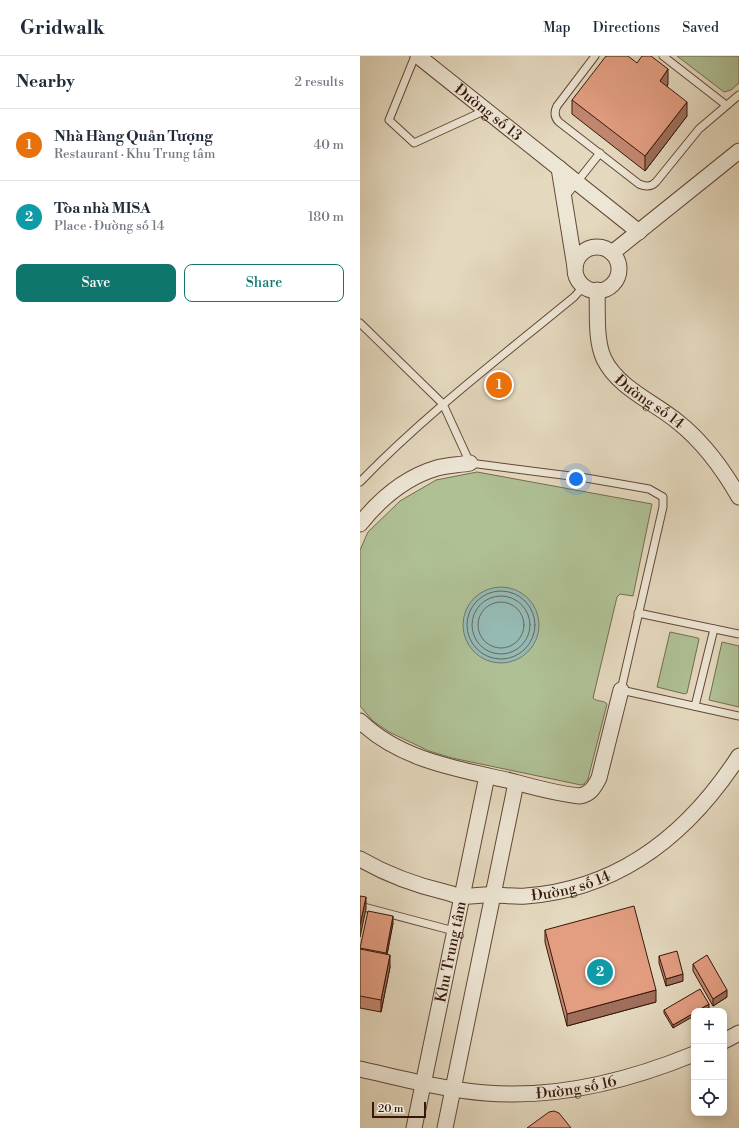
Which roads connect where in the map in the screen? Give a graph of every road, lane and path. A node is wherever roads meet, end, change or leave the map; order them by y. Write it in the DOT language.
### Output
graph roads {
  1 [pos="415,56"];
  2 [pos="418,56"];
  3 [pos="595,56"];
  4 [pos="663,56"];
  5 [pos="739,95"];
  6 [pos="726,106"];
  7 [pos="486,110"];
  8 [pos="739,151"];
  9 [pos="600,153"];
  10 [pos="559,168"];
  11 [pos="577,182"];
  12 [pos="564,199"];
  13 [pos="639,232"];
  14 [pos="612,253"];
  15 [pos="576,272"];
  16 [pos="590,288"];
  17 [pos="360,323"];
  18 [pos="443,404"];
  19 [pos="470,463"];
  20 [pos="360,482"];
  21 [pos="739,497"];
  22 [pos="360,524"];
  23 [pos="638,613"];
  24 [pos="714,629"];
  25 [pos="739,634"];
  26 [pos="621,690"];
  27 [pos="695,706"];
  28 [pos="739,716"];
  29 [pos="360,720"];
  30 [pos="739,756"];
  31 [pos="486,776"];
  32 [pos="516,783"];
  33 [pos="360,859"];
  34 [pos="493,894"];
  35 [pos="462,896"];
  36 [pos="360,906"];
  37 [pos="454,931"];
  38 [pos="739,1033"];
  39 [pos="727,1039"];
  40 [pos="691,1055"];
  41 [pos="360,1069"];
  42 [pos="423,1083"];
  43 [pos="453,1088"];
  44 [pos="414,1128"];
  45 [pos="445,1128"];
  1 -- 7 [label="lane"];
  2 -- 7 [label="street, Đường số 13"];
  3 -- 9 [label="lane"];
  4 -- 6 [label="lane"];
  5 -- 6 [label="lane"];
  6 -- 9 [label="lane"];
  7 -- 10 [label="street, Đường số 13"];
  8 -- 13 [label="street"];
  9 -- 11 [label="lane"];
  10 -- 11 [label="street, Đường số 13"];
  10 -- 12 [label="street"];
  11 -- 12 [label="lane"];
  11 -- 13 [label="street, Đường số 13"];
  12 -- 15 [label="street"];
  13 -- 14 [label="street"];
  14 -- 15 [label="street"];
  14 -- 16 [label="street"];
  15 -- 16 [label="street"];
  16 -- 18 [label="lane"];
  16 -- 21 [label="street, Đường số 14"];
  17 -- 18 [label="lane"];
  18 -- 19 [label="lane"];
  18 -- 20 [label="lane"];
  19 -- 22 [label="street"];
  19 -- 23 [label="lane"];
  23 -- 24 [label="lane"];
  23 -- 26 [label="lane"];
  24 -- 25 [label="lane"];
  24 -- 27 [label="lane"];
  26 -- 27 [label="lane"];
  26 -- 32 [label="street"];
  27 -- 28 [label="lane"];
  29 -- 31 [label="street"];
  30 -- 34 [label="street, Đường số 14"];
  31 -- 32 [label="street"];
  31 -- 35 [label="street, Khu Trung tâm"];
  32 -- 34 [label="street, Khu Trung tâm"];
  33 -- 35 [label="street, Đường số 14"];
  34 -- 35 [label="street, Đường số 14"];
  34 -- 43 [label="street, Khu Trung tâm"];
  35 -- 37 [label="street, Khu Trung tâm"];
  36 -- 37 [label="lane"];
  37 -- 42 [label="street, Khu Trung tâm"];
  38 -- 39 [label="street"];
  40 -- 43 [label="street, Đường số 16"];
  41 -- 42 [label="street, Đường số 16"];
  42 -- 43 [label="street, Đường số 16"];
  42 -- 44 [label="street, Khu Trung tâm"];
  43 -- 45 [label="street, Khu Trung tâm"];
}
